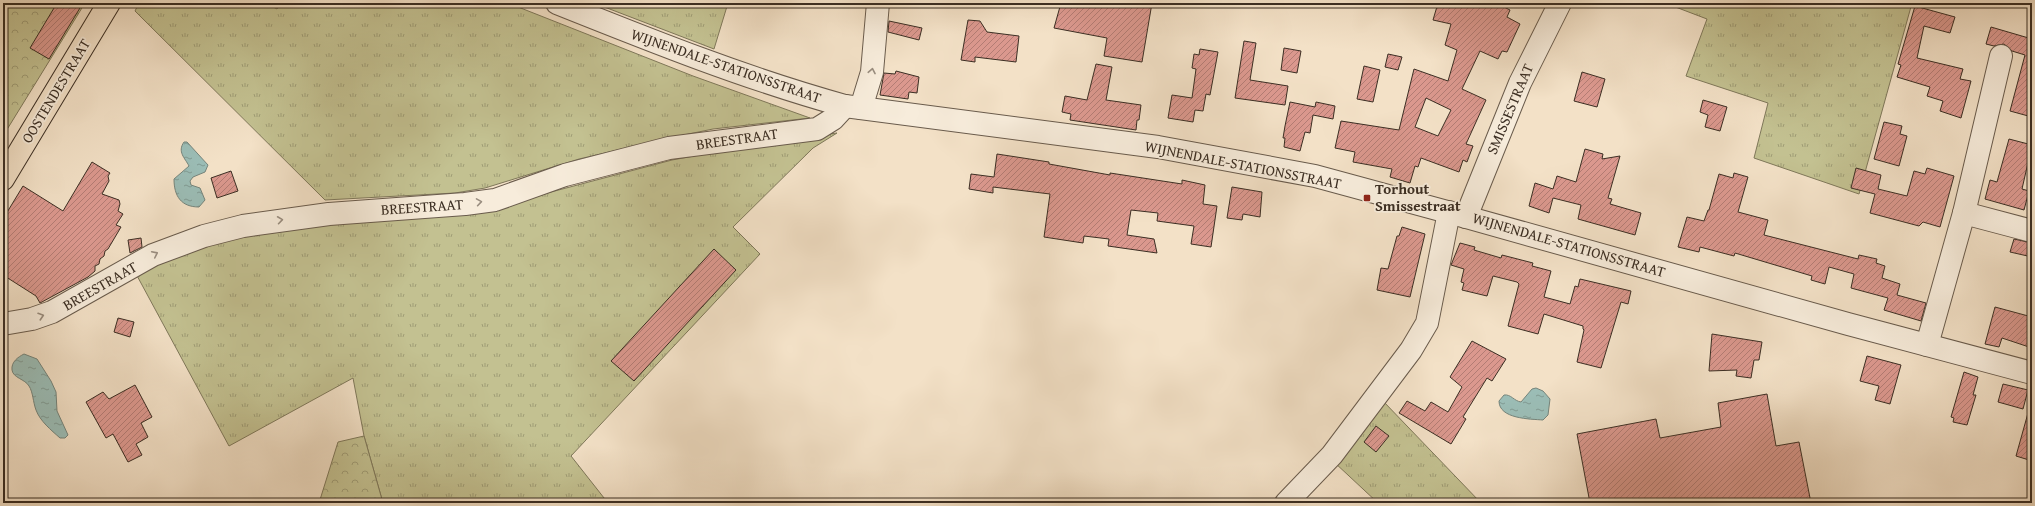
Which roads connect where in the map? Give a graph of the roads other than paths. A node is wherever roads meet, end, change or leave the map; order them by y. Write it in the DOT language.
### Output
graph roads {
  1 [pos="109,3"];
  2 [pos="557,3"];
  3 [pos="878,3"];
  4 [pos="1560,3"];
  5 [pos="2001,56"];
  6 [pos="853,107"];
  7 [pos="3,179"];
  8 [pos="1964,213"];
  9 [pos="1458,214"];
  10 [pos="2032,231"];
  11 [pos="3,324"];
  12 [pos="1927,345"];
  13 [pos="2032,373"];
  14 [pos="1286,503"];
  1 -- 7 [label="main road, OOSTENDESTRAAT"];
  2 -- 6 [label="street, WIJNENDALE-STATIONSSTRAAT"];
  6 -- 3 [label="street, BREESTRAAT, one-way"];
  4 -- 9 [label="street, SMISSESTRAAT"];
  5 -- 8 [label="street"];
  6 -- 9 [label="street, WIJNENDALE-STATIONSSTRAAT"];
  11 -- 6 [label="street, BREESTRAAT, one-way"];
  8 -- 10 [label="street"];
  8 -- 12 [label="street"];
  9 -- 12 [label="street, WIJNENDALE-STATIONSSTRAAT"];
  9 -- 14 [label="street, SMISSESTRAAT"];
  12 -- 13 [label="street, WIJNENDALE-STATIONSSTRAAT"];
}
